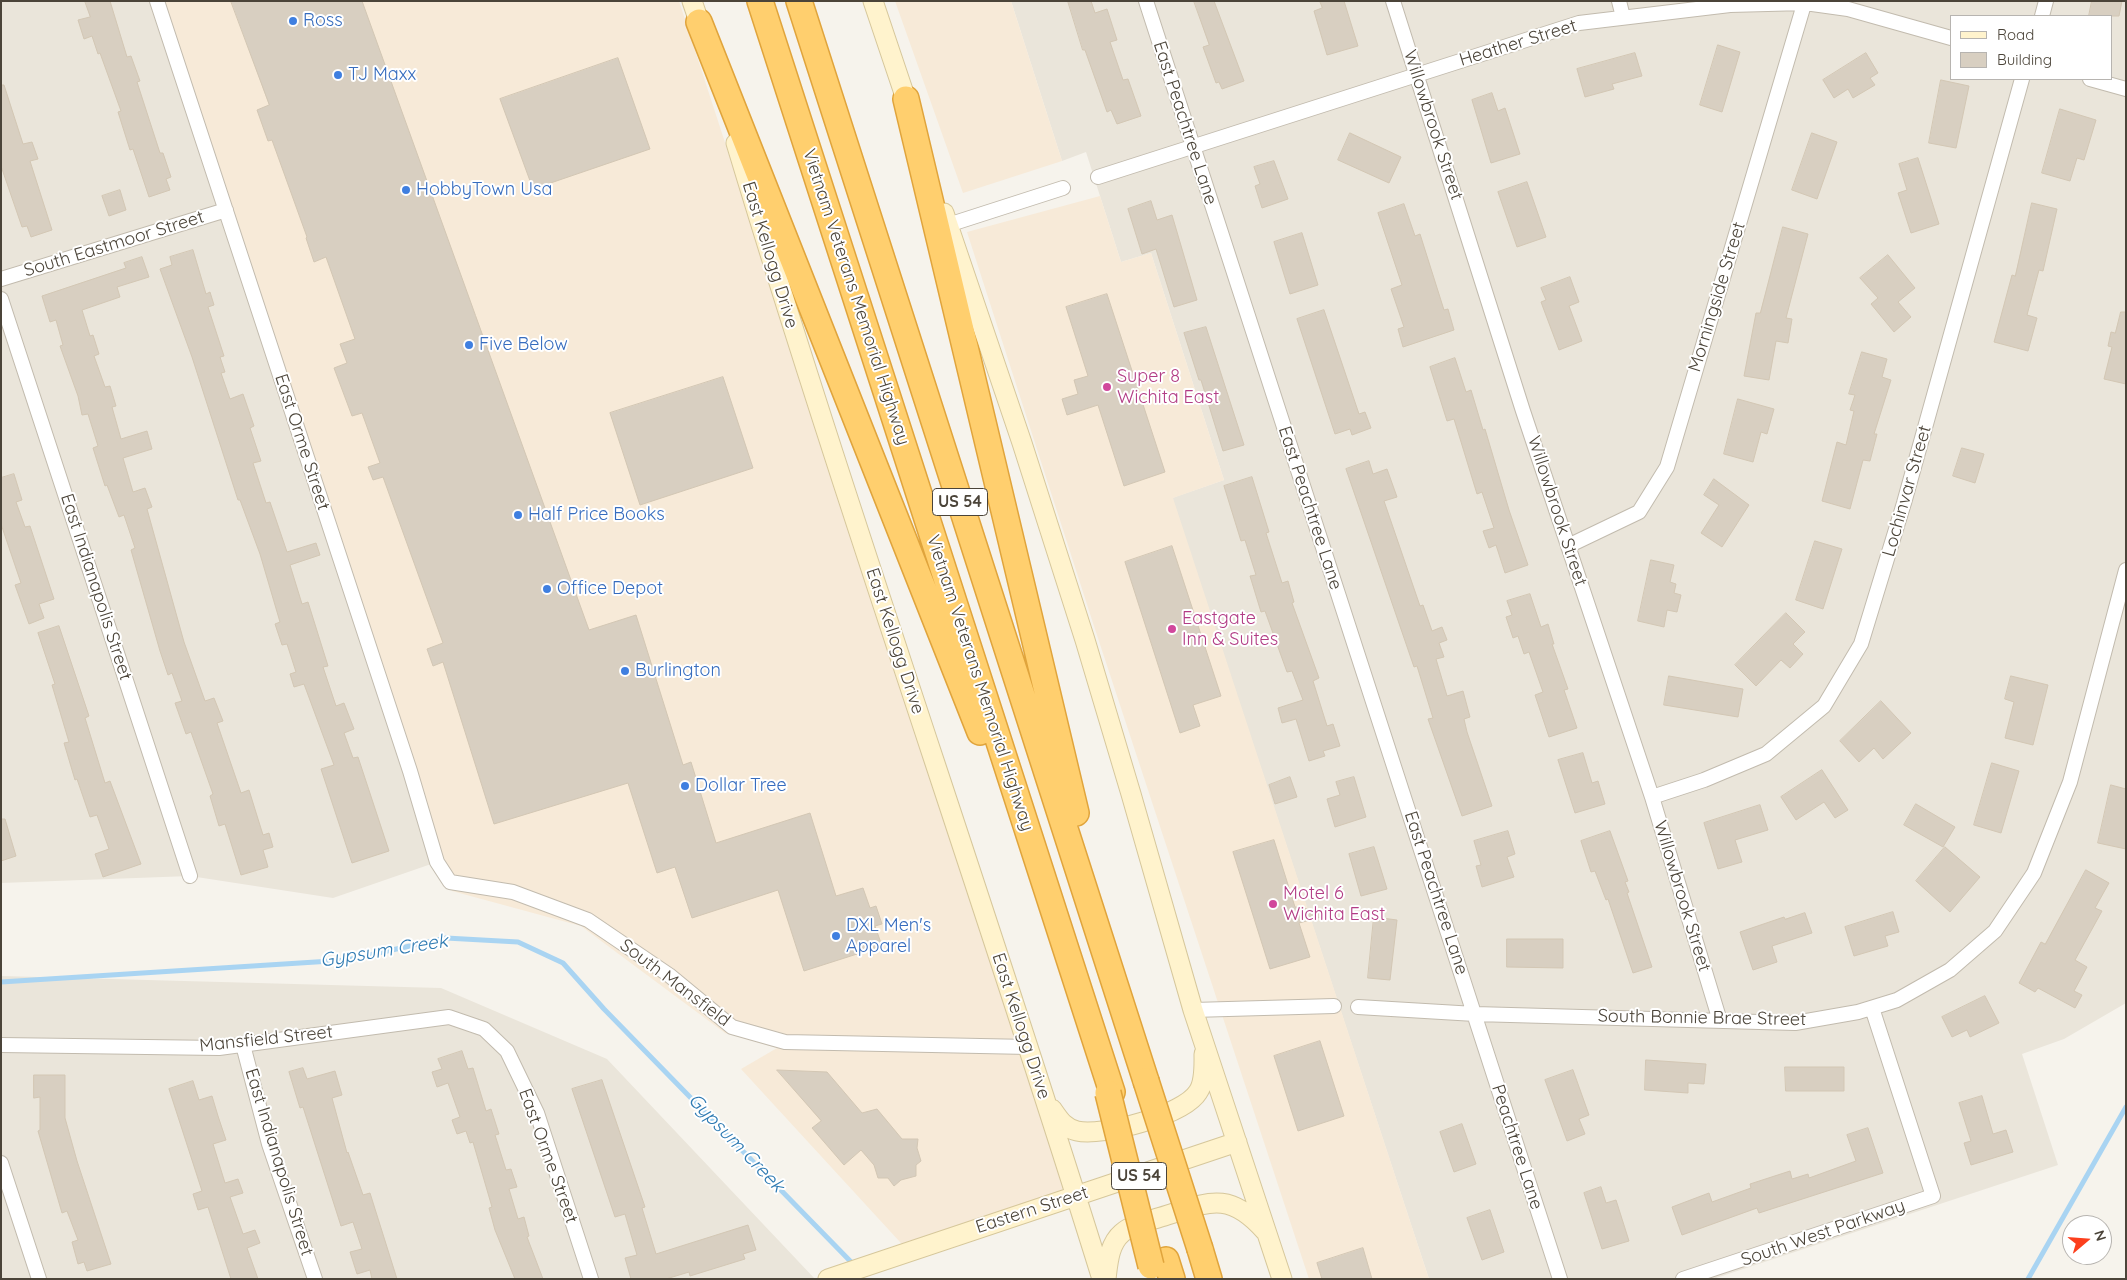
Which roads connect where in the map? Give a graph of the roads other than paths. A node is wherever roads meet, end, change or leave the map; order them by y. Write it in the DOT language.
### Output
graph roads {
  1 [pos="158,1"];
  2 [pos="760,1"];
  3 [pos="799,1"];
  4 [pos="874,1"];
  5 [pos="1146,1"];
  6 [pos="1393,1"];
  7 [pos="1619,1"];
  8 [pos="2046,1"];
  9 [pos="1805,2"];
  10 [pos="696,11"];
  11 [pos="2042,15"];
  12 [pos="1623,17"];
  13 [pos="1950,38"];
  14 [pos="1417,75"];
  15 [pos="2022,80"];
  16 [pos="2094,80"];
  17 [pos="2126,89"];
  18 [pos="906,99"];
  19 [pos="1192,146"];
  20 [pos="1098,177"];
  21 [pos="1063,188"];
  22 [pos="226,210"];
  23 [pos="948,225"];
  24 [pos="1,279"];
  25 [pos="1,300"];
  26 [pos="1568,546"];
  27 [pos="2126,570"];
  28 [pos="1652,797"];
  29 [pos="190,876"];
  30 [pos="450,882"];
  31 [pos="1062,941"];
  32 [pos="1122,1003"];
  33 [pos="1334,1006"];
  34 [pos="1358,1007"];
  35 [pos="1872,1008"];
  36 [pos="1192,1010"];
  37 [pos="1475,1014"];
  38 [pos="1720,1021"];
  39 [pos="470,1024"];
  40 [pos="1204,1042"];
  41 [pos="1,1045"];
  42 [pos="243,1045"];
  43 [pos="1029,1048"];
  44 [pos="1046,1099"];
  45 [pos="1237,1142"];
  46 [pos="1,1163"];
  47 [pos="1076,1195"];
  48 [pos="1267,1234"];
  49 [pos="1161,1271"];
  50 [pos="40,1279"];
  51 [pos="315,1279"];
  52 [pos="591,1279"];
  53 [pos="828,1279"];
  54 [pos="1102,1279"];
  55 [pos="1106,1279"];
  56 [pos="1209,1279"];
  57 [pos="1282,1279"];
  58 [pos="1560,1279"];
  59 [pos="1683,1279"];
  1 -- 22 [label="street, East Orme Street"];
  2 -- 31 [label="highway, Vietnam Veterans Memorial Highway / US 54"];
  3 -- 32 [label="highway, Vietnam Veterans Memorial Highway / US 54"];
  4 -- 18 [label="main road"];
  5 -- 19 [label="street, East Peachtree Lane"];
  6 -- 14 [label="street, Willowbrook Street"];
  7 -- 12 [label="street"];
  8 -- 11 [label="street"];
  9 -- 12 [label="street, Heather Street"];
  9 -- 13 [label="street, Heather Street"];
  9 -- 26 [label="street, Morningside Street"];
  10 -- 31 [label="highway"];
  10 -- 43 [label="main road, East Kellogg Drive"];
  12 -- 14 [label="street, Heather Street"];
  14 -- 19 [label="street, Heather Street"];
  14 -- 26 [label="street, Willowbrook Street"];
  15 -- 28 [label="street, Lochinvar Street"];
  16 -- 17 [label="street"];
  18 -- 23 [label="main road"];
  18 -- 32 [label="highway"];
  19 -- 20 [label="street, Heather Street"];
  19 -- 37 [label="street, East Peachtree Lane"];
  21 -- 23 [label="street"];
  22 -- 24 [label="street, South Eastmoor Street"];
  22 -- 30 [label="street, East Orme Street"];
  23 -- 36 [label="main road"];
  25 -- 29 [label="street, East Indianapolis Street"];
  26 -- 28 [label="street, Willowbrook Street"];
  27 -- 35 [label="street, South Bonnie Brae Street"];
  28 -- 38 [label="street, Willowbrook Street"];
  30 -- 43 [label="street, South Mansfield"];
  31 -- 49 [label="highway, Vietnam Veterans Memorial Highway / US 54"];
  32 -- 56 [label="highway, Vietnam Veterans Memorial Highway / US 54, bridge"];
  33 -- 36 [label="street"];
  34 -- 37 [label="street, South Bonnie Brae Street"];
  35 -- 38 [label="street, South Bonnie Brae Street"];
  35 -- 59 [label="street, South West Parkway"];
  36 -- 40 [label="main road"];
  37 -- 38 [label="street, South Bonnie Brae Street"];
  37 -- 58 [label="street, Peachtree Lane"];
  39 -- 42 [label="street, Mansfield Street"];
  39 -- 52 [label="street, East Orme Street"];
  40 -- 44 [label="main road"];
  40 -- 45 [label="main road"];
  41 -- 42 [label="street, Mansfield Street"];
  42 -- 51 [label="street, East Indianapolis Street"];
  43 -- 44 [label="main road, East Kellogg Drive"];
  44 -- 47 [label="main road, East Kellogg Drive"];
  45 -- 47 [label="main road, Eastern Street"];
  45 -- 48 [label="main road"];
  46 -- 50 [label="street"];
  47 -- 53 [label="main road, Eastern Street"];
  47 -- 54 [label="main road, East Kellogg Drive"];
  48 -- 55 [label="main road"];
  48 -- 57 [label="main road"];
}
